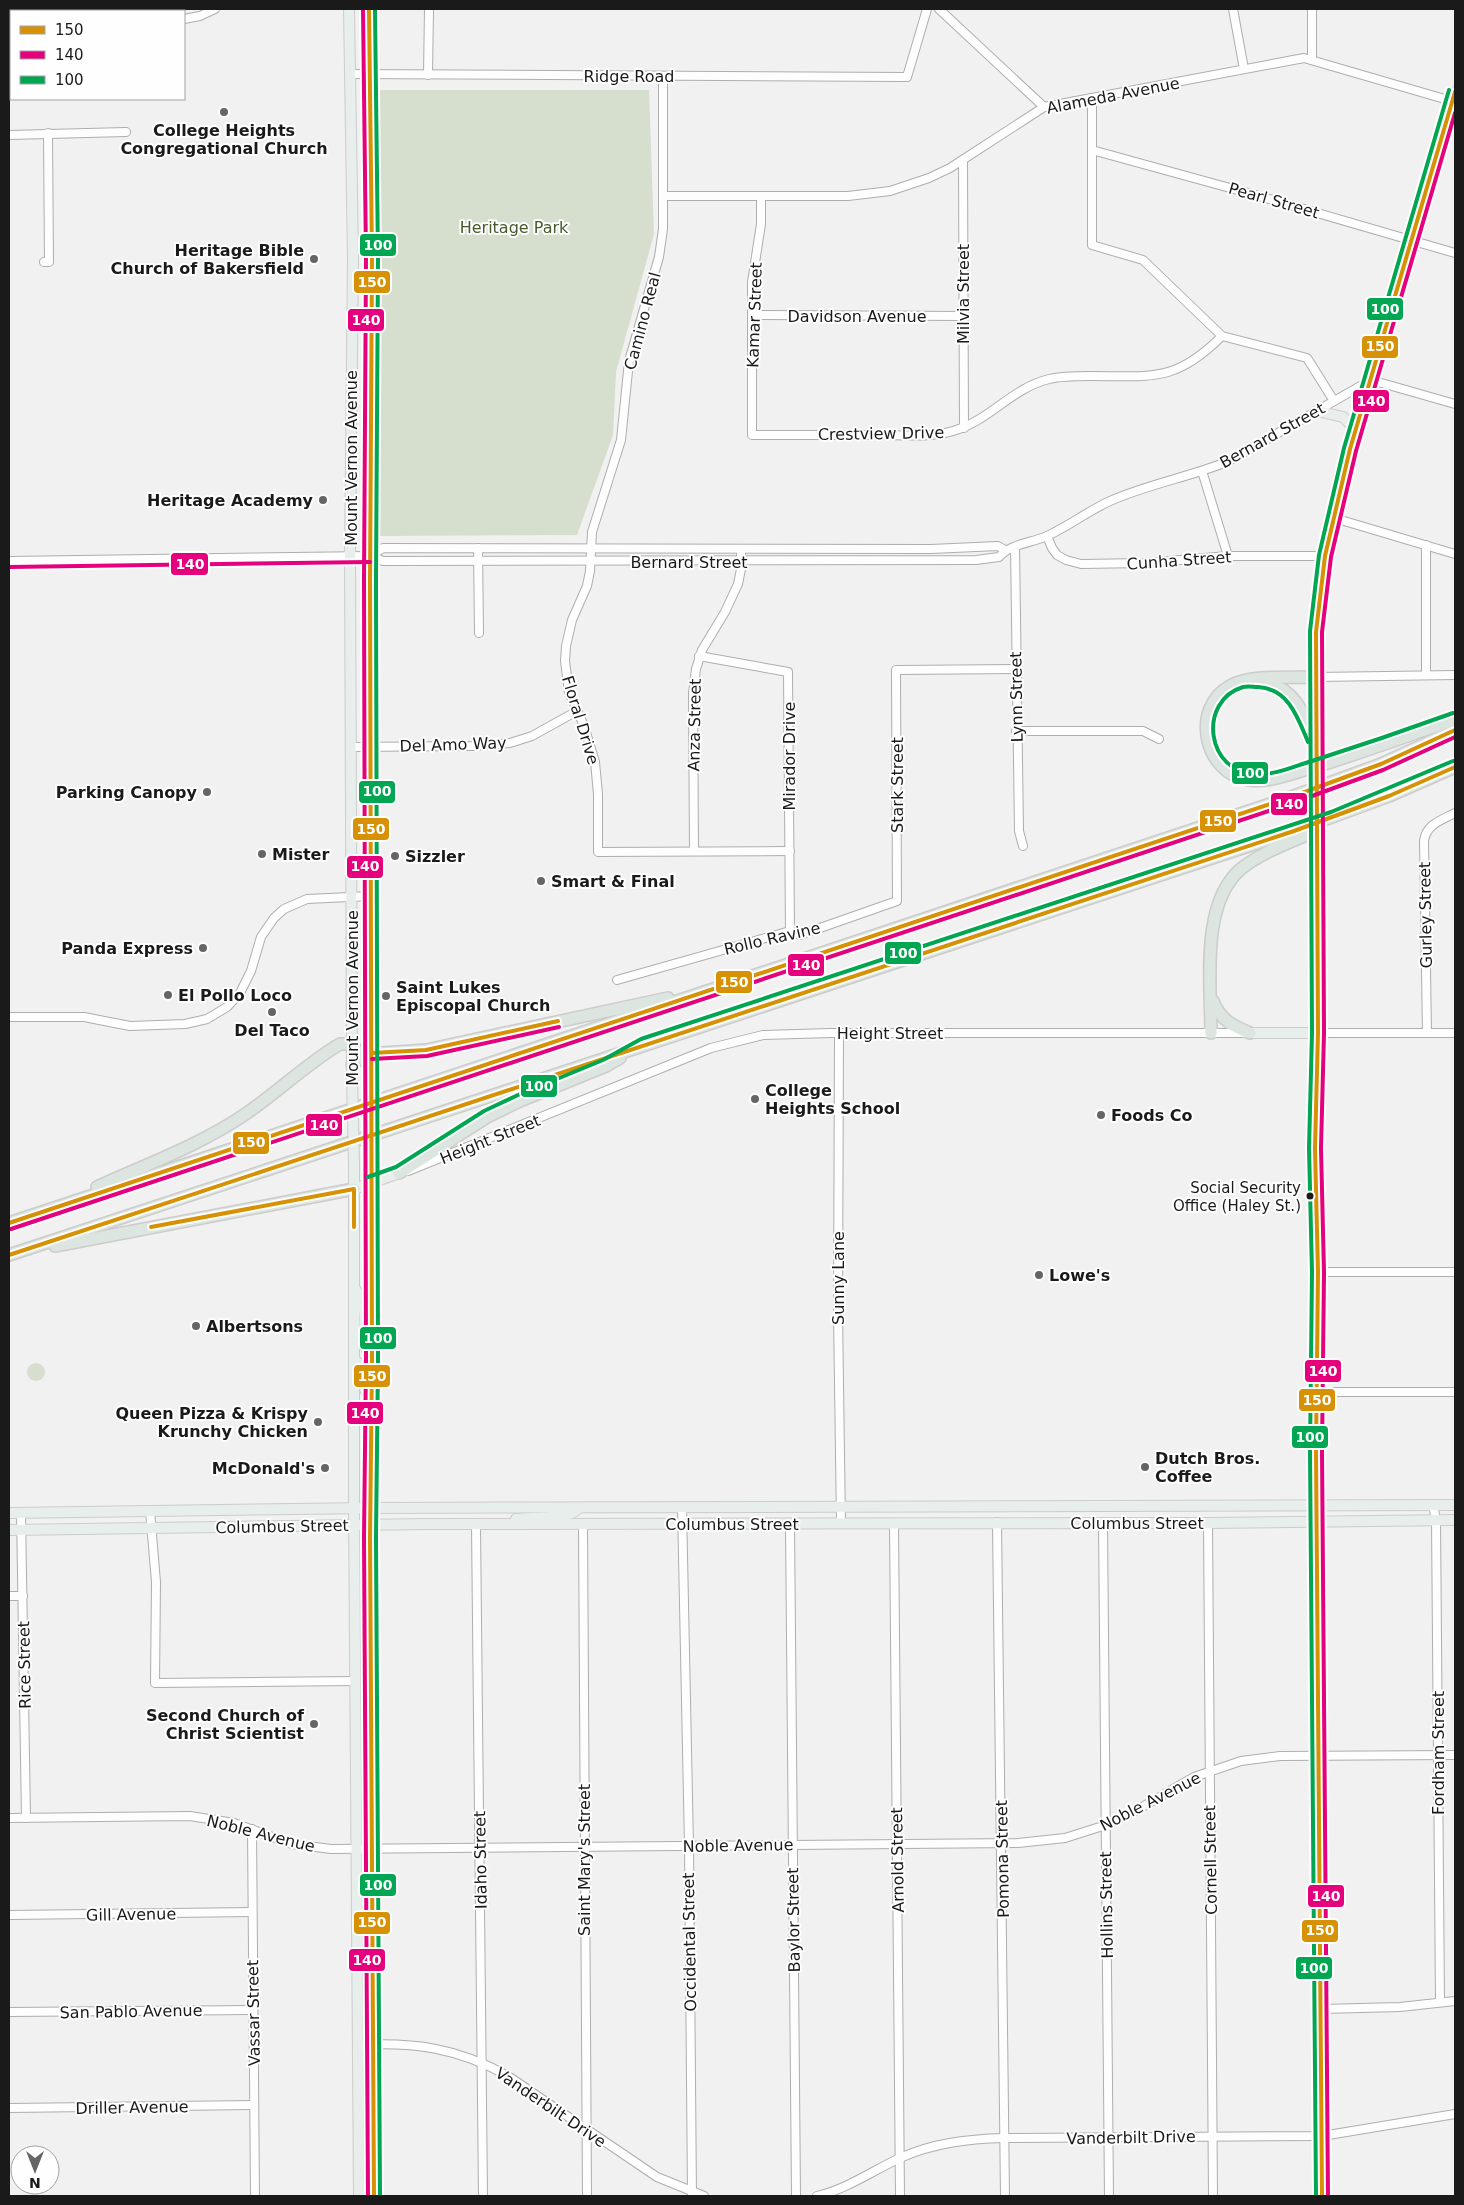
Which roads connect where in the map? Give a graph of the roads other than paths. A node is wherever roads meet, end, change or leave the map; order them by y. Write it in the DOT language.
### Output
graph roads {
  1 [pos="215,9"];
  2 [pos="349,9"];
  3 [pos="369,9"];
  4 [pos="429,9"];
  5 [pos="927,9"];
  6 [pos="940,9"];
  7 [pos="1233,9"];
  8 [pos="1312,9"];
  9 [pos="185,19"];
  10 [pos="1312,60"];
  11 [pos="1244,69"];
  12 [pos="351,74"];
  13 [pos="370,74"];
  14 [pos="428,75"];
  15 [pos="663,76"];
  16 [pos="1092,98"];
  17 [pos="1454,99"];
  18 [pos="1044,107"];
  19 [pos="126,132"];
  20 [pos="48,133"];
  21 [pos="9,135"];
  22 [pos="1092,150"];
  23 [pos="963,160"];
  24 [pos="663,196"];
  25 [pos="762,196"];
  26 [pos="1412,241"];
  27 [pos="1455,253"];
  28 [pos="353,257"];
  29 [pos="372,258"];
  30 [pos="44,262"];
  31 [pos="752,315"];
  32 [pos="963,316"];
  33 [pos="1222,336"];
  34 [pos="1370,380"];
  35 [pos="1334,401"];
  36 [pos="1455,404"];
  37 [pos="1317,411"];
  38 [pos="964,428"];
  39 [pos="1356,430"];
  40 [pos="752,435"];
  41 [pos="1202,471"];
  42 [pos="1334,518"];
  43 [pos="1047,536"];
  44 [pos="1426,545"];
  45 [pos="1015,547"];
  46 [pos="478,548"];
  47 [pos="591,548"];
  48 [pos="741,549"];
  49 [pos="1005,550"];
  50 [pos="1455,554"];
  51 [pos="350,556"];
  52 [pos="370,556"];
  53 [pos="1228,556"];
  54 [pos="1325,556"];
  55 [pos="9,561"];
  56 [pos="478,561"];
  57 [pos="591,562"];
  58 [pos="741,562"];
  59 [pos="479,633"];
  60 [pos="699,656"];
  61 [pos="1016,669"];
  62 [pos="1426,675"];
  63 [pos="1455,675"];
  64 [pos="1316,677"];
  65 [pos="1254,679"];
  66 [pos="577,711"];
  67 [pos="1455,719"];
  68 [pos="1455,730"];
  69 [pos="1016,731"];
  70 [pos="1159,739"];
  71 [pos="1316,744"];
  72 [pos="351,747"];
  73 [pos="370,747"];
  74 [pos="1455,767"];
  75 [pos="1388,796"];
  76 [pos="1455,813"];
  77 [pos="1022,846"];
  78 [pos="790,851"];
  79 [pos="694,852"];
  80 [pos="352,896"];
  81 [pos="371,896"];
  82 [pos="897,901"];
  83 [pos="790,931"];
  84 [pos="617,980"];
  85 [pos="1211,992"];
  86 [pos="687,996"];
  87 [pos="9,1017"];
  88 [pos="839,1033"];
  89 [pos="1211,1033"];
  90 [pos="1250,1033"];
  91 [pos="1318,1033"];
  92 [pos="1427,1033"];
  93 [pos="1455,1033"];
  94 [pos="352,1044"];
  95 [pos="644,1045"];
  96 [pos="367,1054"];
  97 [pos="352,1070"];
  98 [pos="372,1073"];
  99 [pos="399,1173"];
  100 [pos="370,1183"];
  101 [pos="354,1189"];
  102 [pos="44,1211"];
  103 [pos="9,1223"];
  104 [pos="9,1256"];
  105 [pos="1318,1272"];
  106 [pos="1455,1272"];
  107 [pos="355,1287"];
  108 [pos="355,1360"];
  109 [pos="372,1360"];
  110 [pos="1316,1392"];
  111 [pos="1455,1392"];
  112 [pos="372,1403"];
  113 [pos="1433,1505"];
  114 [pos="1455,1505"];
  115 [pos="840,1506"];
  116 [pos="996,1506"];
  117 [pos="1104,1506"];
  118 [pos="1207,1506"];
  119 [pos="1317,1506"];
  120 [pos="580,1507"];
  121 [pos="682,1507"];
  122 [pos="354,1508"];
  123 [pos="371,1508"];
  124 [pos="150,1511"];
  125 [pos="9,1513"];
  126 [pos="21,1513"];
  127 [pos="1436,1520"];
  128 [pos="1455,1520"];
  129 [pos="1317,1521"];
  130 [pos="998,1522"];
  131 [pos="1103,1523"];
  132 [pos="1208,1523"];
  133 [pos="583,1524"];
  134 [pos="682,1524"];
  135 [pos="790,1524"];
  136 [pos="840,1524"];
  137 [pos="894,1524"];
  138 [pos="354,1525"];
  139 [pos="476,1525"];
  140 [pos="502,1525"];
  141 [pos="370,1526"];
  142 [pos="150,1528"];
  143 [pos="9,1530"];
  144 [pos="21,1530"];
  145 [pos="9,1596"];
  146 [pos="23,1596"];
  147 [pos="356,1681"];
  148 [pos="1318,1755"];
  149 [pos="1438,1755"];
  150 [pos="1455,1755"];
  151 [pos="1209,1771"];
  152 [pos="9,1818"];
  153 [pos="26,1818"];
  154 [pos="1106,1826"];
  155 [pos="252,1829"];
  156 [pos="1002,1843"];
  157 [pos="897,1844"];
  158 [pos="793,1845"];
  159 [pos="584,1846"];
  160 [pos="688,1846"];
  161 [pos="480,1847"];
  162 [pos="372,1848"];
  163 [pos="357,1849"];
  164 [pos="252,1912"];
  165 [pos="9,1915"];
  166 [pos="1455,2001"];
  167 [pos="1440,2002"];
  168 [pos="1321,2009"];
  169 [pos="253,2010"];
  170 [pos="9,2012"];
  171 [pos="374,2044"];
  172 [pos="358,2045"];
  173 [pos="482,2062"];
  174 [pos="254,2105"];
  175 [pos="9,2108"];
  176 [pos="1455,2114"];
  177 [pos="587,2130"];
  178 [pos="1213,2136"];
  179 [pos="1322,2136"];
  180 [pos="1004,2138"];
  181 [pos="1108,2138"];
  182 [pos="900,2158"];
  183 [pos="692,2194"];
  184 [pos="255,2196"];
  185 [pos="359,2196"];
  186 [pos="374,2196"];
  187 [pos="483,2196"];
  188 [pos="587,2196"];
  189 [pos="704,2196"];
  190 [pos="796,2196"];
  191 [pos="817,2196"];
  192 [pos="900,2196"];
  193 [pos="1005,2196"];
  194 [pos="1109,2196"];
  195 [pos="1213,2196"];
  196 [pos="1322,2196"];
  1 -- 9 [label="street"];
  2 -- 12 [label="main road, Mount Vernon Avenue"];
  3 -- 13 [label="main road, Mount Vernon Avenue"];
  4 -- 14 [label="street"];
  5 -- 15 [label="street, Ridge Road"];
  6 -- 18 [label="street"];
  7 -- 11 [label="street"];
  8 -- 10 [label="street"];
  10 -- 11 [label="street, Alameda Avenue"];
  10 -- 17 [label="street, Alameda Avenue"];
  11 -- 16 [label="street, Alameda Avenue"];
  12 -- 13 [label="street, Ridge Road"];
  12 -- 28 [label="main road, Mount Vernon Avenue"];
  13 -- 14 [label="street, Ridge Road"];
  13 -- 29 [label="main road, Mount Vernon Avenue"];
  14 -- 15 [label="street, Ridge Road"];
  15 -- 24 [label="street, Camino Real"];
  16 -- 18 [label="street, Alameda Avenue"];
  16 -- 22 [label="street"];
  17 -- 26 [label="main road"];
  18 -- 23 [label="street, Alameda Avenue"];
  19 -- 20 [label="street"];
  20 -- 21 [label="street"];
  20 -- 30 [label="street"];
  22 -- 26 [label="street, Pearl Street"];
  22 -- 33 [label="street"];
  23 -- 25 [label="street, Alameda Avenue"];
  23 -- 32 [label="street, Milvia Street"];
  24 -- 25 [label="street, Alameda Avenue"];
  24 -- 47 [label="street, Camino Real"];
  25 -- 31 [label="street, Kamar Street"];
  26 -- 27 [label="street, Pearl Street"];
  26 -- 34 [label="main road"];
  28 -- 29 [label="main road"];
  28 -- 51 [label="main road, Mount Vernon Avenue"];
  29 -- 52 [label="main road, Mount Vernon Avenue"];
  31 -- 32 [label="street, Davidson Avenue"];
  31 -- 40 [label="street, Kamar Street"];
  32 -- 38 [label="street, Milvia Street"];
  33 -- 35 [label="street"];
  33 -- 38 [label="street, Crestview Drive"];
  34 -- 35 [label="street, Bernard Street"];
  34 -- 36 [label="street"];
  34 -- 39 [label="main road"];
  35 -- 37 [label="street, Bernard Street"];
  37 -- 39 [label="main road"];
  37 -- 41 [label="street, Bernard Street"];
  38 -- 40 [label="street, Crestview Drive"];
  39 -- 42 [label="main road"];
  41 -- 43 [label="street, Bernard Street"];
  41 -- 53 [label="street"];
  42 -- 44 [label="street"];
  42 -- 54 [label="main road"];
  43 -- 45 [label="street, Bernard Street"];
  43 -- 53 [label="street, Cunha Street"];
  44 -- 50 [label="street"];
  44 -- 62 [label="street"];
  45 -- 49 [label="street, Bernard Street"];
  45 -- 61 [label="street, Lynn Street"];
  46 -- 47 [label="street, Bernard Street"];
  46 -- 52 [label="street, Bernard Street"];
  46 -- 56 [label="street"];
  47 -- 48 [label="street, Bernard Street"];
  47 -- 57 [label="street, Camino Real"];
  48 -- 49 [label="street, Bernard Street"];
  48 -- 58 [label="street, Anza Street"];
  49 -- 58 [label="street, Bernard Street"];
  51 -- 52 [label="street, Bernard Street"];
  51 -- 55 [label="street, Bernard Street"];
  51 -- 72 [label="main road, Mount Vernon Avenue"];
  52 -- 56 [label="street, Bernard Street"];
  52 -- 73 [label="main road, Mount Vernon Avenue"];
  53 -- 54 [label="street, Cunha Street"];
  54 -- 64 [label="main road"];
  56 -- 57 [label="street, Bernard Street"];
  56 -- 59 [label="street"];
  57 -- 58 [label="street, Bernard Street"];
  57 -- 66 [label="street, Floral Drive"];
  58 -- 60 [label="street, Anza Street"];
  60 -- 78 [label="street, Mirador Drive"];
  60 -- 79 [label="street, Anza Street"];
  61 -- 69 [label="street, Lynn Street"];
  61 -- 82 [label="street, Stark Street"];
  62 -- 63 [label="street"];
  62 -- 64 [label="street"];
  64 -- 65 [label="highway"];
  64 -- 71 [label="main road"];
  65 -- 67 [label="highway"];
  65 -- 71 [label="highway"];
  66 -- 73 [label="street, Del Amo Way"];
  66 -- 79 [label="street, Floral Drive"];
  68 -- 86 [label="highway"];
  69 -- 70 [label="street"];
  69 -- 77 [label="street, Lynn Street"];
  71 -- 91 [label="main road, bridge"];
  72 -- 73 [label="street, Del Amo Way"];
  72 -- 80 [label="main road, Mount Vernon Avenue"];
  73 -- 81 [label="main road, Mount Vernon Avenue"];
  74 -- 75 [label="highway"];
  75 -- 85 [label="highway"];
  75 -- 95 [label="highway"];
  76 -- 92 [label="street, Gurley Street"];
  78 -- 79 [label="street"];
  78 -- 83 [label="street, Mirador Drive"];
  80 -- 81 [label="street"];
  80 -- 87 [label="street"];
  80 -- 94 [label="main road, Mount Vernon Avenue"];
  81 -- 96 [label="main road, Mount Vernon Avenue"];
  82 -- 83 [label="street, Rollo Ravine"];
  83 -- 84 [label="street, Rollo Ravine"];
  85 -- 89 [label="highway"];
  85 -- 90 [label="highway"];
  86 -- 96 [label="highway"];
  86 -- 102 [label="highway"];
  88 -- 89 [label="street, Height Street"];
  88 -- 99 [label="street, Height Street"];
  88 -- 115 [label="street, Sunny Lane"];
  89 -- 90 [label="street, Height Street"];
  90 -- 91 [label="main road, Height Street"];
  91 -- 92 [label="street, Height Street"];
  91 -- 105 [label="main road"];
  92 -- 93 [label="street, Height Street"];
  94 -- 96 [label="highway"];
  94 -- 97 [label="main road, Mount Vernon Avenue"];
  94 -- 102 [label="highway"];
  95 -- 99 [label="highway"];
  95 -- 104 [label="highway"];
  96 -- 97 [label="highway"];
  96 -- 98 [label="highway"];
  97 -- 101 [label="main road, Mount Vernon Avenue, bridge"];
  98 -- 100 [label="main road, Mount Vernon Avenue, bridge"];
  99 -- 100 [label="main road, Height Street"];
  100 -- 101 [label="main road, Height Street"];
  100 -- 109 [label="main road, Mount Vernon Avenue"];
  101 -- 104 [label="highway"];
  101 -- 107 [label="main road, Mount Vernon Avenue"];
  102 -- 103 [label="highway"];
  105 -- 106 [label="street"];
  105 -- 110 [label="main road"];
  107 -- 108 [label="main road, Mount Vernon Avenue"];
  107 -- 109 [label="main road"];
  108 -- 112 [label="main road"];
  108 -- 122 [label="main road, Mount Vernon Avenue"];
  109 -- 112 [label="main road, Mount Vernon Avenue"];
  110 -- 111 [label="street"];
  110 -- 119 [label="main road"];
  112 -- 123 [label="main road, Mount Vernon Avenue"];
  113 -- 114 [label="main road, Columbus Street"];
  113 -- 119 [label="main road, Columbus Street"];
  113 -- 127 [label="street, Fordham Street"];
  115 -- 116 [label="main road, Columbus Street"];
  115 -- 121 [label="main road, Columbus Street"];
  115 -- 136 [label="street, Sunny Lane"];
  116 -- 117 [label="main road, Columbus Street"];
  116 -- 130 [label="main road"];
  117 -- 118 [label="main road, Columbus Street"];
  117 -- 131 [label="main road"];
  118 -- 119 [label="main road, Columbus Street"];
  118 -- 132 [label="main road"];
  119 -- 129 [label="street"];
  120 -- 121 [label="main road, Columbus Street"];
  120 -- 123 [label="main road, Columbus Street"];
  120 -- 140 [label="main road"];
  121 -- 134 [label="street, Occidental Street"];
  122 -- 123 [label="main road, Columbus Street"];
  122 -- 124 [label="main road, Columbus Street"];
  122 -- 138 [label="main road, Mount Vernon Avenue"];
  123 -- 141 [label="main road, Mount Vernon Avenue"];
  124 -- 126 [label="main road, Columbus Street"];
  124 -- 142 [label="street"];
  125 -- 126 [label="main road, Columbus Street"];
  126 -- 144 [label="street, Rice Street"];
  127 -- 128 [label="main road, Columbus Street"];
  127 -- 129 [label="main road, Columbus Street"];
  127 -- 149 [label="street, Fordham Street"];
  129 -- 132 [label="main road, Columbus Street"];
  129 -- 148 [label="street"];
  130 -- 131 [label="main road, Columbus Street"];
  130 -- 137 [label="main road, Columbus Street"];
  130 -- 156 [label="street, Pomona Street"];
  131 -- 132 [label="main road, Columbus Street"];
  131 -- 154 [label="street, Hollins Street"];
  132 -- 151 [label="street, Cornell Street"];
  133 -- 134 [label="main road, Columbus Street"];
  133 -- 140 [label="main road, Columbus Street"];
  133 -- 159 [label="street, Saint Mary's Street"];
  134 -- 135 [label="main road, Columbus Street"];
  134 -- 160 [label="street, Occidental Street"];
  135 -- 136 [label="main road, Columbus Street"];
  135 -- 158 [label="street, Baylor Street"];
  136 -- 137 [label="main road, Columbus Street"];
  137 -- 157 [label="street, Arnold Street"];
  138 -- 141 [label="main road, Columbus Street"];
  138 -- 142 [label="main road, Columbus Street"];
  138 -- 147 [label="main road, Mount Vernon Avenue"];
  139 -- 140 [label="main road, Columbus Street"];
  139 -- 141 [label="main road, Columbus Street"];
  139 -- 161 [label="street, Idaho Street"];
  141 -- 162 [label="main road, Mount Vernon Avenue"];
  142 -- 144 [label="main road, Columbus Street"];
  142 -- 147 [label="street"];
  143 -- 144 [label="main road, Columbus Street"];
  144 -- 146 [label="street, Rice Street"];
  145 -- 146 [label="street"];
  146 -- 153 [label="street, Rice Street"];
  147 -- 163 [label="main road, Mount Vernon Avenue"];
  148 -- 149 [label="street, Noble Avenue"];
  148 -- 151 [label="street, Noble Avenue"];
  148 -- 168 [label="street"];
  149 -- 150 [label="street, Noble Avenue"];
  149 -- 167 [label="street, Fordham Street"];
  151 -- 154 [label="street, Noble Avenue"];
  151 -- 178 [label="street, Cornell Street"];
  152 -- 153 [label="street, Noble Avenue"];
  153 -- 155 [label="street, Noble Avenue"];
  154 -- 156 [label="street, Noble Avenue"];
  154 -- 181 [label="street, Hollins Street"];
  155 -- 163 [label="street, Noble Avenue"];
  155 -- 164 [label="street, Vassar Street"];
  156 -- 157 [label="street, Noble Avenue"];
  156 -- 180 [label="street, Pomona Street"];
  157 -- 158 [label="street, Noble Avenue"];
  157 -- 182 [label="street, Arnold Street"];
  158 -- 160 [label="street, Noble Avenue"];
  158 -- 190 [label="street, Baylor Street"];
  159 -- 160 [label="street, Noble Avenue"];
  159 -- 161 [label="street, Noble Avenue"];
  159 -- 177 [label="street, Saint Mary's Street"];
  160 -- 183 [label="street, Occidental Street"];
  161 -- 162 [label="street, Noble Avenue"];
  161 -- 173 [label="street, Idaho Street"];
  162 -- 163 [label="street, Noble Avenue"];
  162 -- 171 [label="main road, Mount Vernon Avenue"];
  163 -- 172 [label="main road, Mount Vernon Avenue"];
  164 -- 165 [label="street, Gill Avenue"];
  164 -- 169 [label="street, Vassar Street"];
  166 -- 167 [label="street"];
  167 -- 168 [label="street"];
  168 -- 179 [label="street"];
  169 -- 170 [label="street, San Pablo Avenue"];
  169 -- 174 [label="street, Vassar Street"];
  171 -- 172 [label="street, Vanderbilt Drive"];
  171 -- 173 [label="street, Vanderbilt Drive"];
  171 -- 186 [label="main road, Mount Vernon Avenue"];
  172 -- 185 [label="main road, Mount Vernon Avenue"];
  173 -- 177 [label="street, Vanderbilt Drive"];
  173 -- 187 [label="street, Idaho Street"];
  174 -- 175 [label="street, Driller Avenue"];
  174 -- 184 [label="street, Vassar Street"];
  176 -- 179 [label="street, Vanderbilt Drive"];
  177 -- 183 [label="street, Vanderbilt Drive"];
  177 -- 188 [label="street, Saint Mary's Street"];
  178 -- 179 [label="street, Vanderbilt Drive"];
  178 -- 181 [label="street, Vanderbilt Drive"];
  178 -- 195 [label="street, Cornell Street"];
  179 -- 196 [label="street"];
  180 -- 181 [label="street, Vanderbilt Drive"];
  180 -- 182 [label="street, Vanderbilt Drive"];
  180 -- 193 [label="street, Pomona Street"];
  181 -- 194 [label="street, Hollins Street"];
  182 -- 191 [label="street, Vanderbilt Drive"];
  182 -- 192 [label="street, Arnold Street"];
  183 -- 189 [label="street, Vanderbilt Drive"];
}
